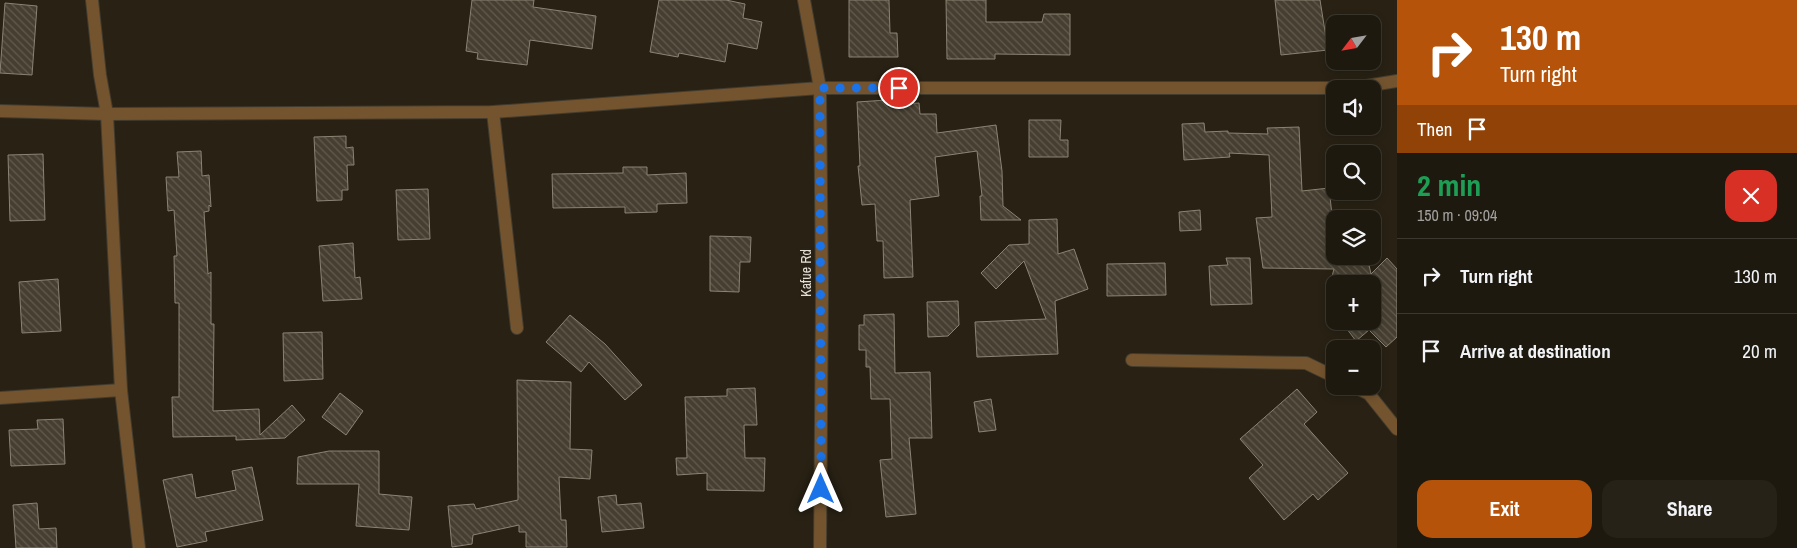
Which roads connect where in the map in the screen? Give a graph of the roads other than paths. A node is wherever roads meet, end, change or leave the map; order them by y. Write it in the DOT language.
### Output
graph roads {
  1 [pos="92,0"];
  2 [pos="804,0"];
  3 [pos="1397,82"];
  4 [pos="820,88"];
  5 [pos="0,111"];
  6 [pos="493,112"];
  7 [pos="107,114"];
  8 [pos="517,328"];
  9 [pos="1132,360"];
  10 [pos="1326,373"];
  11 [pos="121,390"];
  12 [pos="1370,395"];
  13 [pos="0,398"];
  14 [pos="1397,429"];
  15 [pos="139,548"];
  16 [pos="820,548"];
  1 -- 7 [label="street"];
  2 -- 4 [label="street, Kafue Rd"];
  3 -- 4 [label="street"];
  4 -- 6 [label="street"];
  4 -- 16 [label="street, Kafue Rd"];
  5 -- 7 [label="street"];
  6 -- 7 [label="street"];
  6 -- 8 [label="street"];
  7 -- 11 [label="street"];
  9 -- 10 [label="street"];
  11 -- 13 [label="street"];
  11 -- 15 [label="street"];
  12 -- 14 [label="street"];
}
